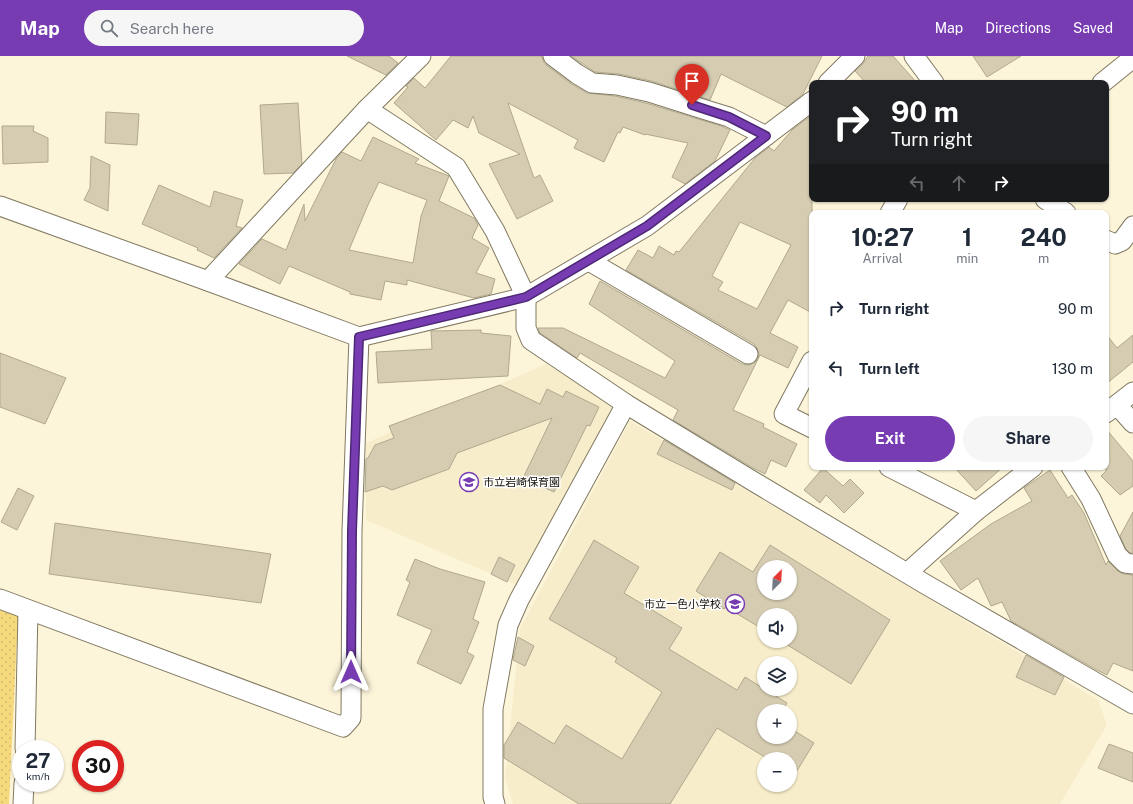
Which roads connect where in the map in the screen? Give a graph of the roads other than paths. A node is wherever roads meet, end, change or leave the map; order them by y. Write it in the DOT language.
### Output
graph roads {
  1 [pos="421,56"];
  2 [pos="553,56"];
  3 [pos="855,56"];
  4 [pos="914,56"];
  5 [pos="1133,58"];
  6 [pos="831,80"];
  7 [pos="932,80"];
  8 [pos="1106,80"];
  9 [pos="809,104"];
  10 [pos="367,109"];
  11 [pos="766,136"];
  12 [pos="1050,202"];
  13 [pos="0,206"];
  14 [pos="1062,210"];
  15 [pos="1133,226"];
  16 [pos="1109,241"];
  17 [pos="589,261"];
  18 [pos="208,280"];
  19 [pos="526,297"];
  20 [pos="359,337"];
  21 [pos="748,354"];
  22 [pos="809,367"];
  23 [pos="1133,392"];
  24 [pos="626,404"];
  25 [pos="1112,409"];
  26 [pos="1133,423"];
  27 [pos="809,426"];
  28 [pos="898,470"];
  29 [pos="1028,470"];
  30 [pos="1073,470"];
  31 [pos="976,511"];
  32 [pos="1133,564"];
  33 [pos="907,573"];
  34 [pos="0,599"];
  35 [pos="28,610"];
  36 [pos="1133,704"];
  37 [pos="25,740"];
  38 [pos="24,792"];
  39 [pos="23,804"];
  40 [pos="495,804"];
  1 -- 10 [label="street"];
  2 -- 11 [label="street"];
  3 -- 6 [label="street"];
  4 -- 7 [label="street"];
  5 -- 8 [label="street"];
  9 -- 11 [label="street"];
  10 -- 18 [label="street"];
  10 -- 19 [label="street"];
  11 -- 17 [label="street"];
  12 -- 14 [label="street"];
  13 -- 18 [label="street"];
  15 -- 16 [label="street"];
  17 -- 19 [label="street"];
  17 -- 21 [label="street"];
  18 -- 20 [label="street"];
  19 -- 20 [label="street"];
  19 -- 24 [label="street"];
  20 -- 35 [label="street"];
  22 -- 27 [label="street"];
  23 -- 25 [label="street"];
  24 -- 33 [label="street"];
  24 -- 40 [label="street"];
  25 -- 26 [label="street"];
  28 -- 31 [label="street"];
  29 -- 31 [label="street"];
  30 -- 32 [label="street"];
  31 -- 33 [label="street"];
  33 -- 36 [label="street"];
  34 -- 35 [label="street"];
  35 -- 37 [label="street"];
  38 -- 39 [label="street"];
}
